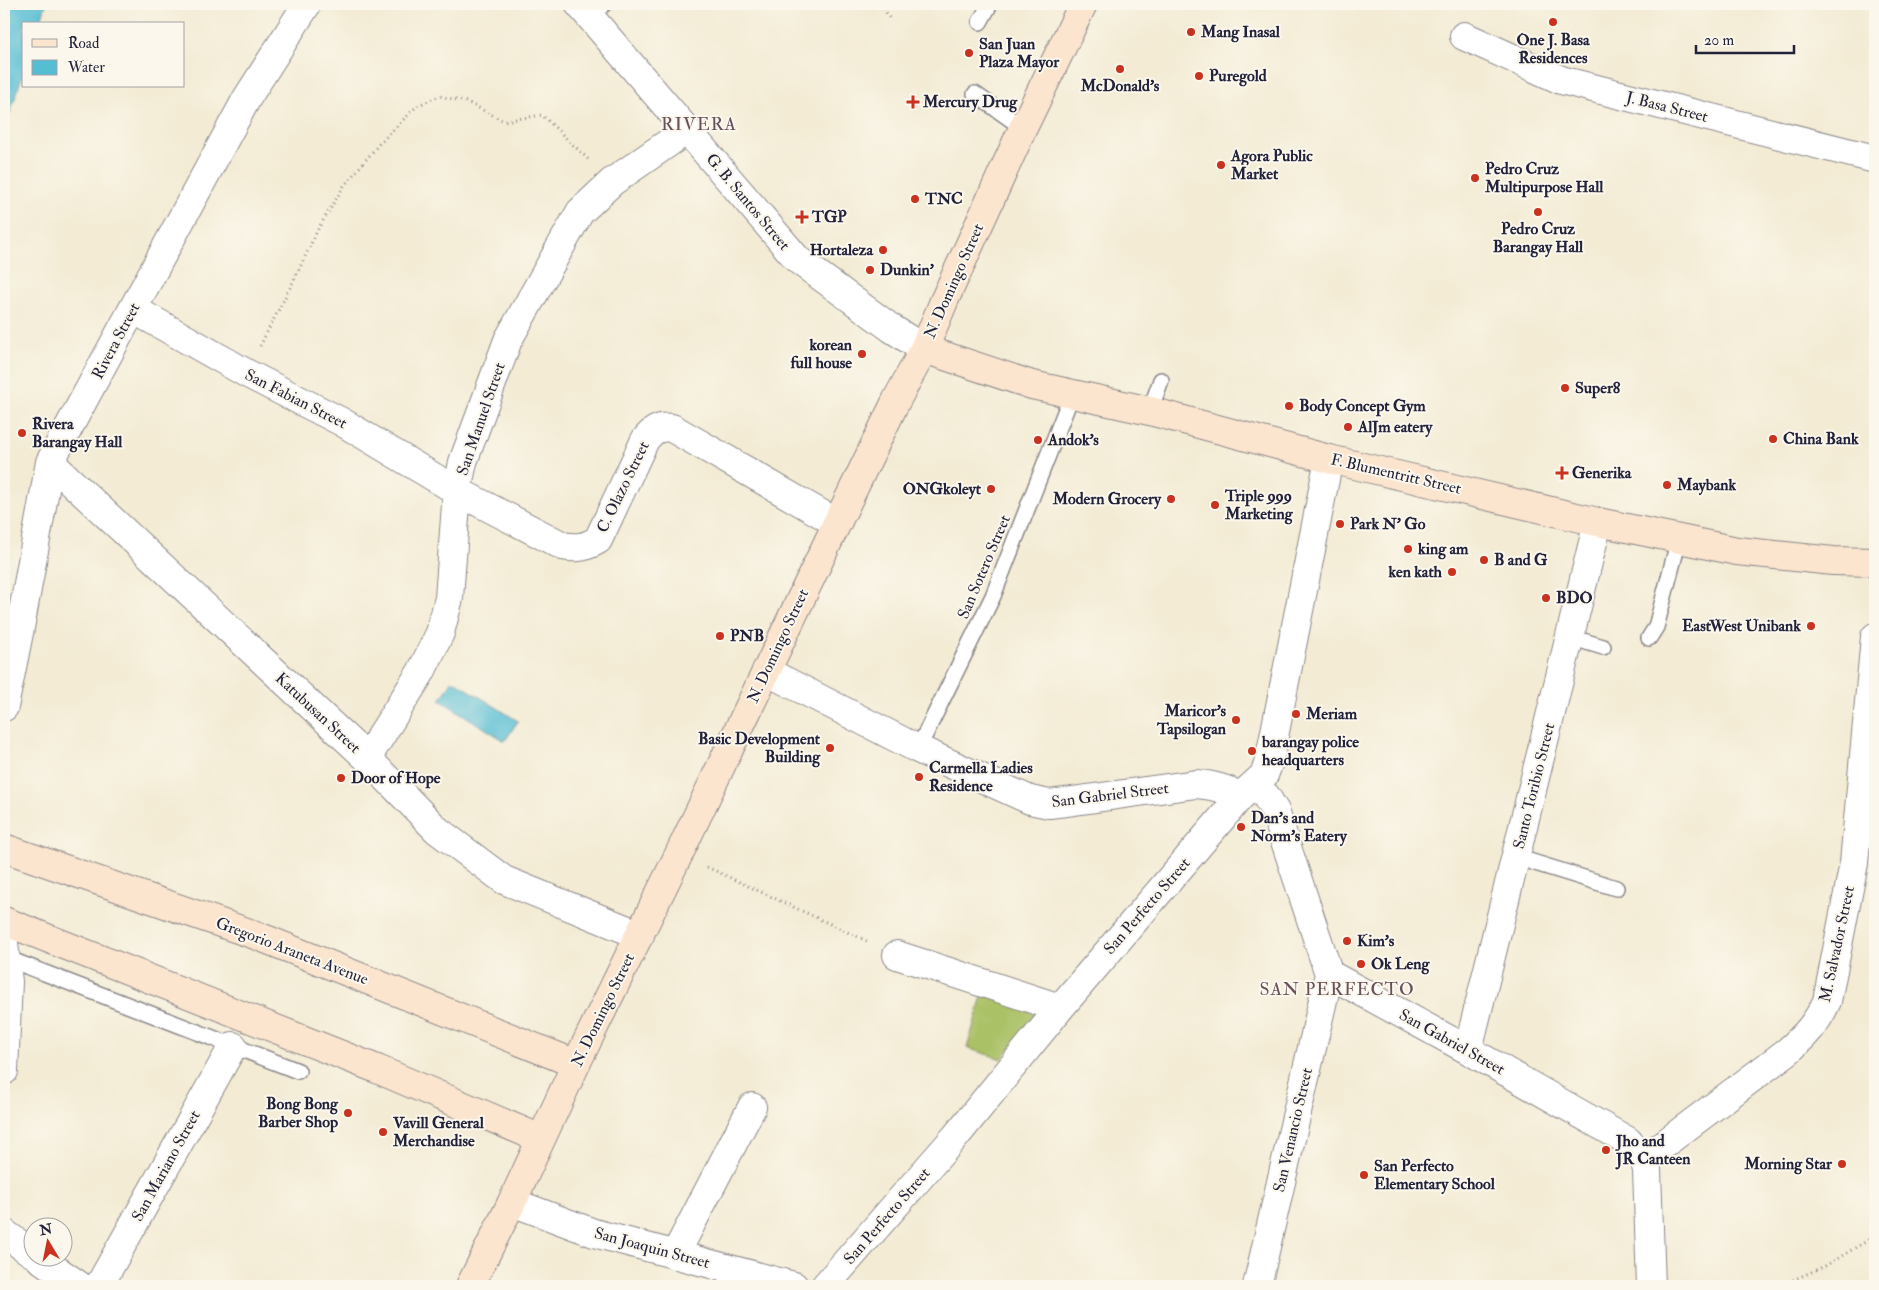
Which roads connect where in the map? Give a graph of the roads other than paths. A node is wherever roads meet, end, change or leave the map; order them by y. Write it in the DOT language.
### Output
graph roads {
  1 [pos="307,4"];
  2 [pos="990,4"];
  3 [pos="1084,4"];
  4 [pos="591,8"];
  5 [pos="980,22"];
  6 [pos="1464,36"];
  7 [pos="975,94"];
  8 [pos="1024,128"];
  9 [pos="687,130"];
  10 [pos="1875,159"];
  11 [pos="133,309"];
  12 [pos="924,350"];
  13 [pos="1161,380"];
  14 [pos="1072,394"];
  15 [pos="1150,411"];
  16 [pos="1329,459"];
  17 [pos="50,462"];
  18 [pos="457,491"];
  19 [pos="1598,522"];
  20 [pos="837,523"];
  21 [pos="1679,539"];
  22 [pos="1875,562"];
  23 [pos="12,626"];
  24 [pos="1570,637"];
  25 [pos="1875,637"];
  26 [pos="1649,638"];
  27 [pos="1603,647"];
  28 [pos="766,671"];
  29 [pos="4,707"];
  30 [pos="918,749"];
  31 [pos="367,758"];
  32 [pos="1246,792"];
  33 [pos="4,848"];
  34 [pos="1516,857"];
  35 [pos="1616,888"];
  36 [pos="4,922"];
  37 [pos="640,935"];
  38 [pos="5,951"];
  39 [pos="897,955"];
  40 [pos="1329,974"];
  41 [pos="1060,1008"];
  42 [pos="233,1046"];
  43 [pos="1468,1050"];
  44 [pos="576,1064"];
  45 [pos="4,1071"];
  46 [pos="298,1072"];
  47 [pos="752,1107"];
  48 [pos="541,1139"];
  49 [pos="1644,1159"];
  50 [pos="512,1202"];
  51 [pos="4,1232"];
  52 [pos="22,1246"];
  53 [pos="675,1255"];
  54 [pos="54,1268"];
  55 [pos="80,1286"];
  56 [pos="100,1286"];
  57 [pos="470,1286"];
  58 [pos="794,1286"];
  59 [pos="826,1286"];
  60 [pos="1257,1286"];
  61 [pos="1650,1286"];
  1 -- 11 [label="street, Rivera Street"];
  2 -- 5 [label="lane"];
  3 -- 8 [label="main road, N. Domingo Street"];
  4 -- 9 [label="street, G. B. Santos Street"];
  6 -- 10 [label="street, J. Basa Street"];
  7 -- 8 [label="lane"];
  8 -- 12 [label="main road, N. Domingo Street"];
  9 -- 12 [label="street, G. B. Santos Street"];
  9 -- 18 [label="street, San Manuel Street"];
  11 -- 17 [label="street, Rivera Street"];
  11 -- 18 [label="street, San Fabian Street"];
  12 -- 14 [label="main road, F. Blumentritt Street"];
  12 -- 20 [label="main road, N. Domingo Street"];
  13 -- 15 [label="lane"];
  14 -- 15 [label="main road, F. Blumentritt Street"];
  14 -- 30 [label="lane, San Sotero Street"];
  15 -- 16 [label="main road, F. Blumentritt Street"];
  16 -- 19 [label="main road, F. Blumentritt Street"];
  16 -- 32 [label="street, San Perfecto Street"];
  17 -- 23 [label="street, Rivera Street"];
  17 -- 31 [label="street, Katubusan Street"];
  18 -- 20 [label="street, C. Olazo Street"];
  18 -- 31 [label="street, San Manuel Street"];
  19 -- 21 [label="main road, F. Blumentritt Street"];
  19 -- 24 [label="street, Santo Toribio Street"];
  20 -- 28 [label="main road, N. Domingo Street"];
  21 -- 22 [label="main road, F. Blumentritt Street"];
  21 -- 26 [label="lane"];
  23 -- 29 [label="street, Rivera Street"];
  24 -- 27 [label="lane"];
  24 -- 34 [label="street, Santo Toribio Street"];
  25 -- 49 [label="street, M. Salvador Street"];
  28 -- 30 [label="street, San Gabriel Street"];
  28 -- 37 [label="main road, N. Domingo Street"];
  30 -- 32 [label="street, San Gabriel Street"];
  31 -- 37 [label="street, Katubusan Street"];
  32 -- 40 [label="street, San Gabriel Street"];
  32 -- 41 [label="street, San Perfecto Street"];
  33 -- 44 [label="main road, Gregorio Araneta Avenue"];
  34 -- 35 [label="lane"];
  34 -- 43 [label="street, Santo Toribio Street"];
  36 -- 48 [label="main road"];
  37 -- 44 [label="main road, N. Domingo Street"];
  38 -- 42 [label="lane"];
  38 -- 45 [label="street"];
  39 -- 41 [label="street"];
  40 -- 43 [label="street, San Gabriel Street"];
  40 -- 60 [label="street, San Venancio Street"];
  41 -- 59 [label="street, San Perfecto Street"];
  42 -- 46 [label="lane"];
  42 -- 56 [label="street, San Mariano Street"];
  43 -- 49 [label="street, San Gabriel Street"];
  44 -- 48 [label="main road, N. Domingo Street"];
  47 -- 53 [label="street"];
  48 -- 50 [label="main road, N. Domingo Street"];
  49 -- 61 [label="street"];
  50 -- 53 [label="street, San Joaquin Street"];
  50 -- 57 [label="main road, N. Domingo Street"];
  51 -- 52 [label="street"];
  53 -- 58 [label="street, San Joaquin Street"];
  54 -- 55 [label="street"];
}
